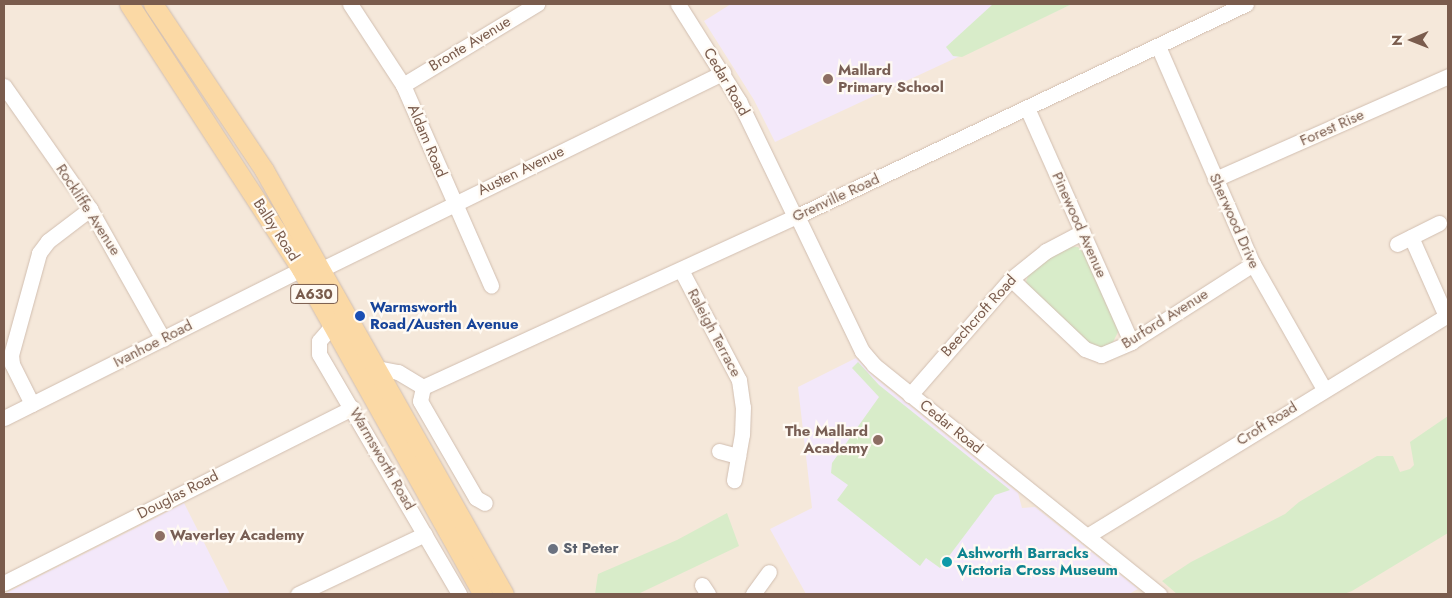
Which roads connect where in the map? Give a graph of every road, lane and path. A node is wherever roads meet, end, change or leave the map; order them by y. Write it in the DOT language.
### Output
graph roads {
  1 [pos="129,4"];
  2 [pos="154,4"];
  3 [pos="350,4"];
  4 [pos="537,4"];
  5 [pos="678,4"];
  6 [pos="1246,4"];
  7 [pos="1158,46"];
  8 [pos="723,73"];
  9 [pos="1448,76"];
  10 [pos="403,85"];
  11 [pos="4,86"];
  12 [pos="1027,108"];
  13 [pos="1215,179"];
  14 [pos="454,204"];
  15 [pos="90,209"];
  16 [pos="796,216"];
  17 [pos="1439,223"];
  18 [pos="1082,232"];
  19 [pos="1411,237"];
  20 [pos="1397,244"];
  21 [pos="1253,264"];
  22 [pos="302,269"];
  23 [pos="320,270"];
  24 [pos="681,270"];
  25 [pos="1011,279"];
  26 [pos="491,285"];
  27 [pos="1447,315"];
  28 [pos="331,327"];
  29 [pos="163,339"];
  30 [pos="1132,342"];
  31 [pos="377,368"];
  32 [pos="423,387"];
  33 [pos="1324,389"];
  34 [pos="910,395"];
  35 [pos="32,404"];
  36 [pos="352,408"];
  37 [pos="4,418"];
  38 [pos="719,451"];
  39 [pos="738,456"];
  40 [pos="734,480"];
  41 [pos="485,503"];
  42 [pos="425,534"];
  43 [pos="1086,536"];
  44 [pos="769,572"];
  45 [pos="4,583"];
  46 [pos="298,594"];
  47 [pos="459,594"];
  48 [pos="483,594"];
  49 [pos="504,594"];
  50 [pos="753,594"];
  51 [pos="1159,594"];
  1 -- 22 [label="main road, Balby Road / A630"];
  2 -- 23 [label="main road, Balby Road / A630"];
  3 -- 10 [label="street, Aldam Road"];
  4 -- 10 [label="street, Bronte Avenue"];
  5 -- 8 [label="street, Cedar Road"];
  6 -- 7 [label="street, Grenville Road"];
  7 -- 12 [label="street, Grenville Road"];
  7 -- 13 [label="street, Sherwood Drive"];
  8 -- 14 [label="street, Austen Avenue"];
  8 -- 16 [label="street, Cedar Road"];
  9 -- 13 [label="street, Forest Rise"];
  10 -- 14 [label="street, Aldam Road"];
  11 -- 15 [label="street, Rockliffe Avenue"];
  12 -- 16 [label="street, Grenville Road"];
  12 -- 18 [label="street, Pinewood Avenue"];
  13 -- 21 [label="street, Sherwood Drive"];
  14 -- 23 [label="street, Austen Avenue"];
  14 -- 26 [label="street, Aldam Road"];
  15 -- 29 [label="street, Rockliffe Avenue"];
  15 -- 35 [label="street"];
  16 -- 24 [label="street, Grenville Road"];
  16 -- 34 [label="street, Cedar Road"];
  17 -- 19 [label="street"];
  18 -- 25 [label="street, Beechcroft Road"];
  18 -- 30 [label="street, Pinewood Avenue"];
  19 -- 20 [label="street"];
  19 -- 27 [label="street"];
  21 -- 30 [label="street, Burford Avenue"];
  21 -- 33 [label="street, Sherwood Drive"];
  22 -- 28 [label="main road, Balby Road / A630"];
  22 -- 29 [label="street, Ivanhoe Road"];
  23 -- 31 [label="main road, Balby Road / A630"];
  24 -- 32 [label="street, Grenville Road"];
  24 -- 39 [label="street, Raleigh Terrace"];
  25 -- 30 [label="street, Burford Avenue"];
  25 -- 34 [label="street, Beechcroft Road"];
  27 -- 33 [label="street, Croft Road"];
  28 -- 36 [label="street, Warmsworth Road"];
  28 -- 48 [label="main road, Balby Road / A630"];
  29 -- 35 [label="street, Ivanhoe Road"];
  31 -- 32 [label="street"];
  31 -- 49 [label="main road, Balby Road / A630"];
  32 -- 41 [label="street"];
  33 -- 43 [label="street, Croft Road"];
  34 -- 43 [label="street, Cedar Road"];
  35 -- 37 [label="street, Ivanhoe Road"];
  36 -- 42 [label="street, Warmsworth Road"];
  36 -- 45 [label="street, Douglas Road"];
  38 -- 39 [label="street"];
  39 -- 40 [label="street, Raleigh Terrace"];
  42 -- 46 [label="street"];
  42 -- 47 [label="street, Warmsworth Road"];
  43 -- 51 [label="street, Cedar Road"];
  44 -- 50 [label="street"];
}
